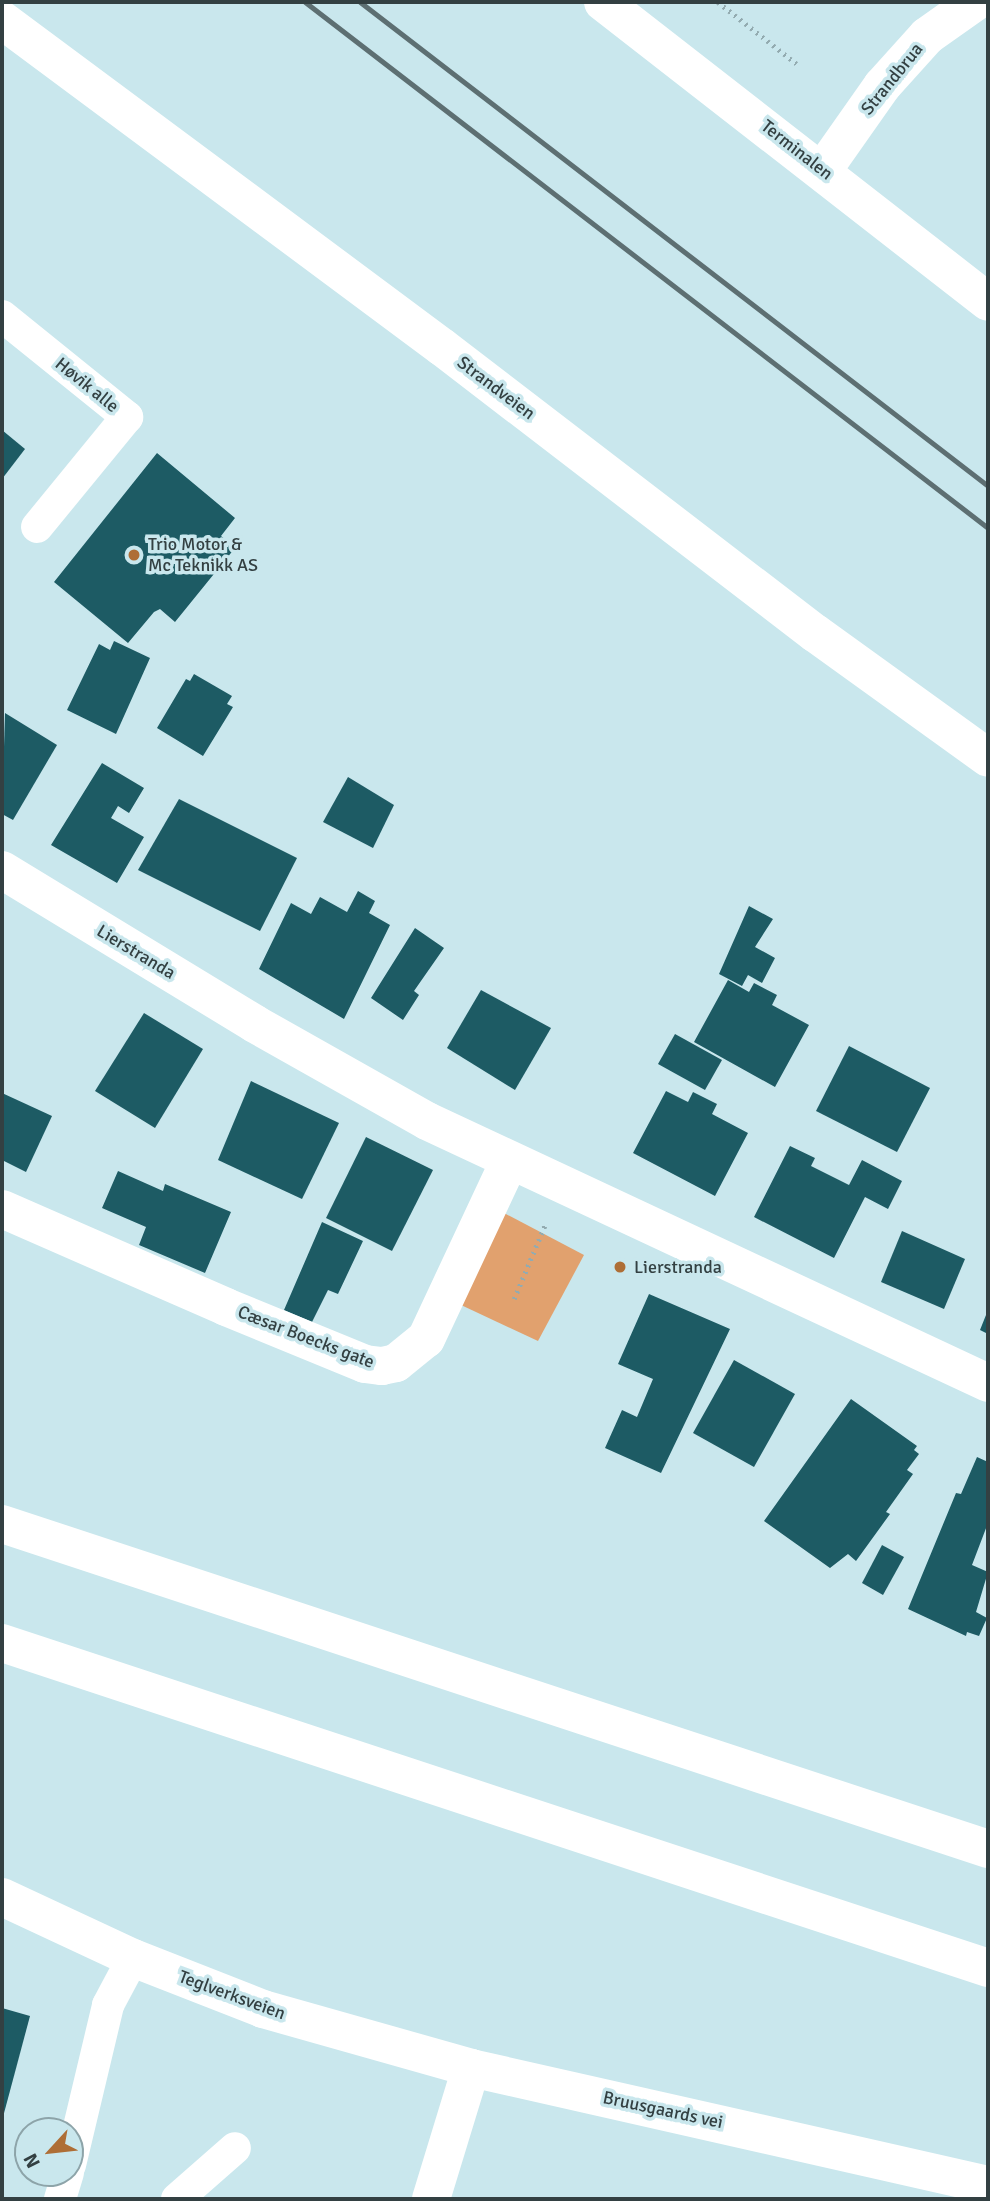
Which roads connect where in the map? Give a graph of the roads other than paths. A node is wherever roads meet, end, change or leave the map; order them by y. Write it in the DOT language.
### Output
graph roads {
  1 [pos="603,2"];
  2 [pos="975,2"];
  3 [pos="2,20"];
  4 [pos="823,170"];
  5 [pos="988,302"];
  6 [pos="2,316"];
  7 [pos="37,527"];
  8 [pos="988,758"];
  9 [pos="2,870"];
  10 [pos="509,1162"];
  11 [pos="2,1209"];
  12 [pos="988,1383"];
  13 [pos="2,1524"];
  14 [pos="2,1643"];
  15 [pos="988,1849"];
  16 [pos="2,1897"];
  17 [pos="133,1958"];
  18 [pos="988,1968"];
  19 [pos="471,2068"];
  20 [pos="81,2117"];
  21 [pos="235,2148"];
  22 [pos="988,2185"];
  23 [pos="177,2199"];
  24 [pos="431,2199"];
  1 -- 4 [label="main road, Terminalen"];
  2 -- 4 [label="main road, Strandbrua"];
  3 -- 8 [label="main road, Strandveien"];
  4 -- 5 [label="main road, Terminalen"];
  6 -- 7 [label="lane, Høvik alle"];
  9 -- 10 [label="main road, Lierstranda"];
  10 -- 11 [label="main road, Cæsar Boecks gate"];
  10 -- 12 [label="main road, Lierstranda"];
  13 -- 15 [label="main road"];
  14 -- 18 [label="main road"];
  16 -- 17 [label="main road, Teglverksveien"];
  17 -- 19 [label="main road, Teglverksveien"];
  17 -- 20 [label="lane"];
  19 -- 22 [label="main road, Bruusgaards vei"];
  19 -- 24 [label="main road"];
  21 -- 23 [label="lane"];
}
